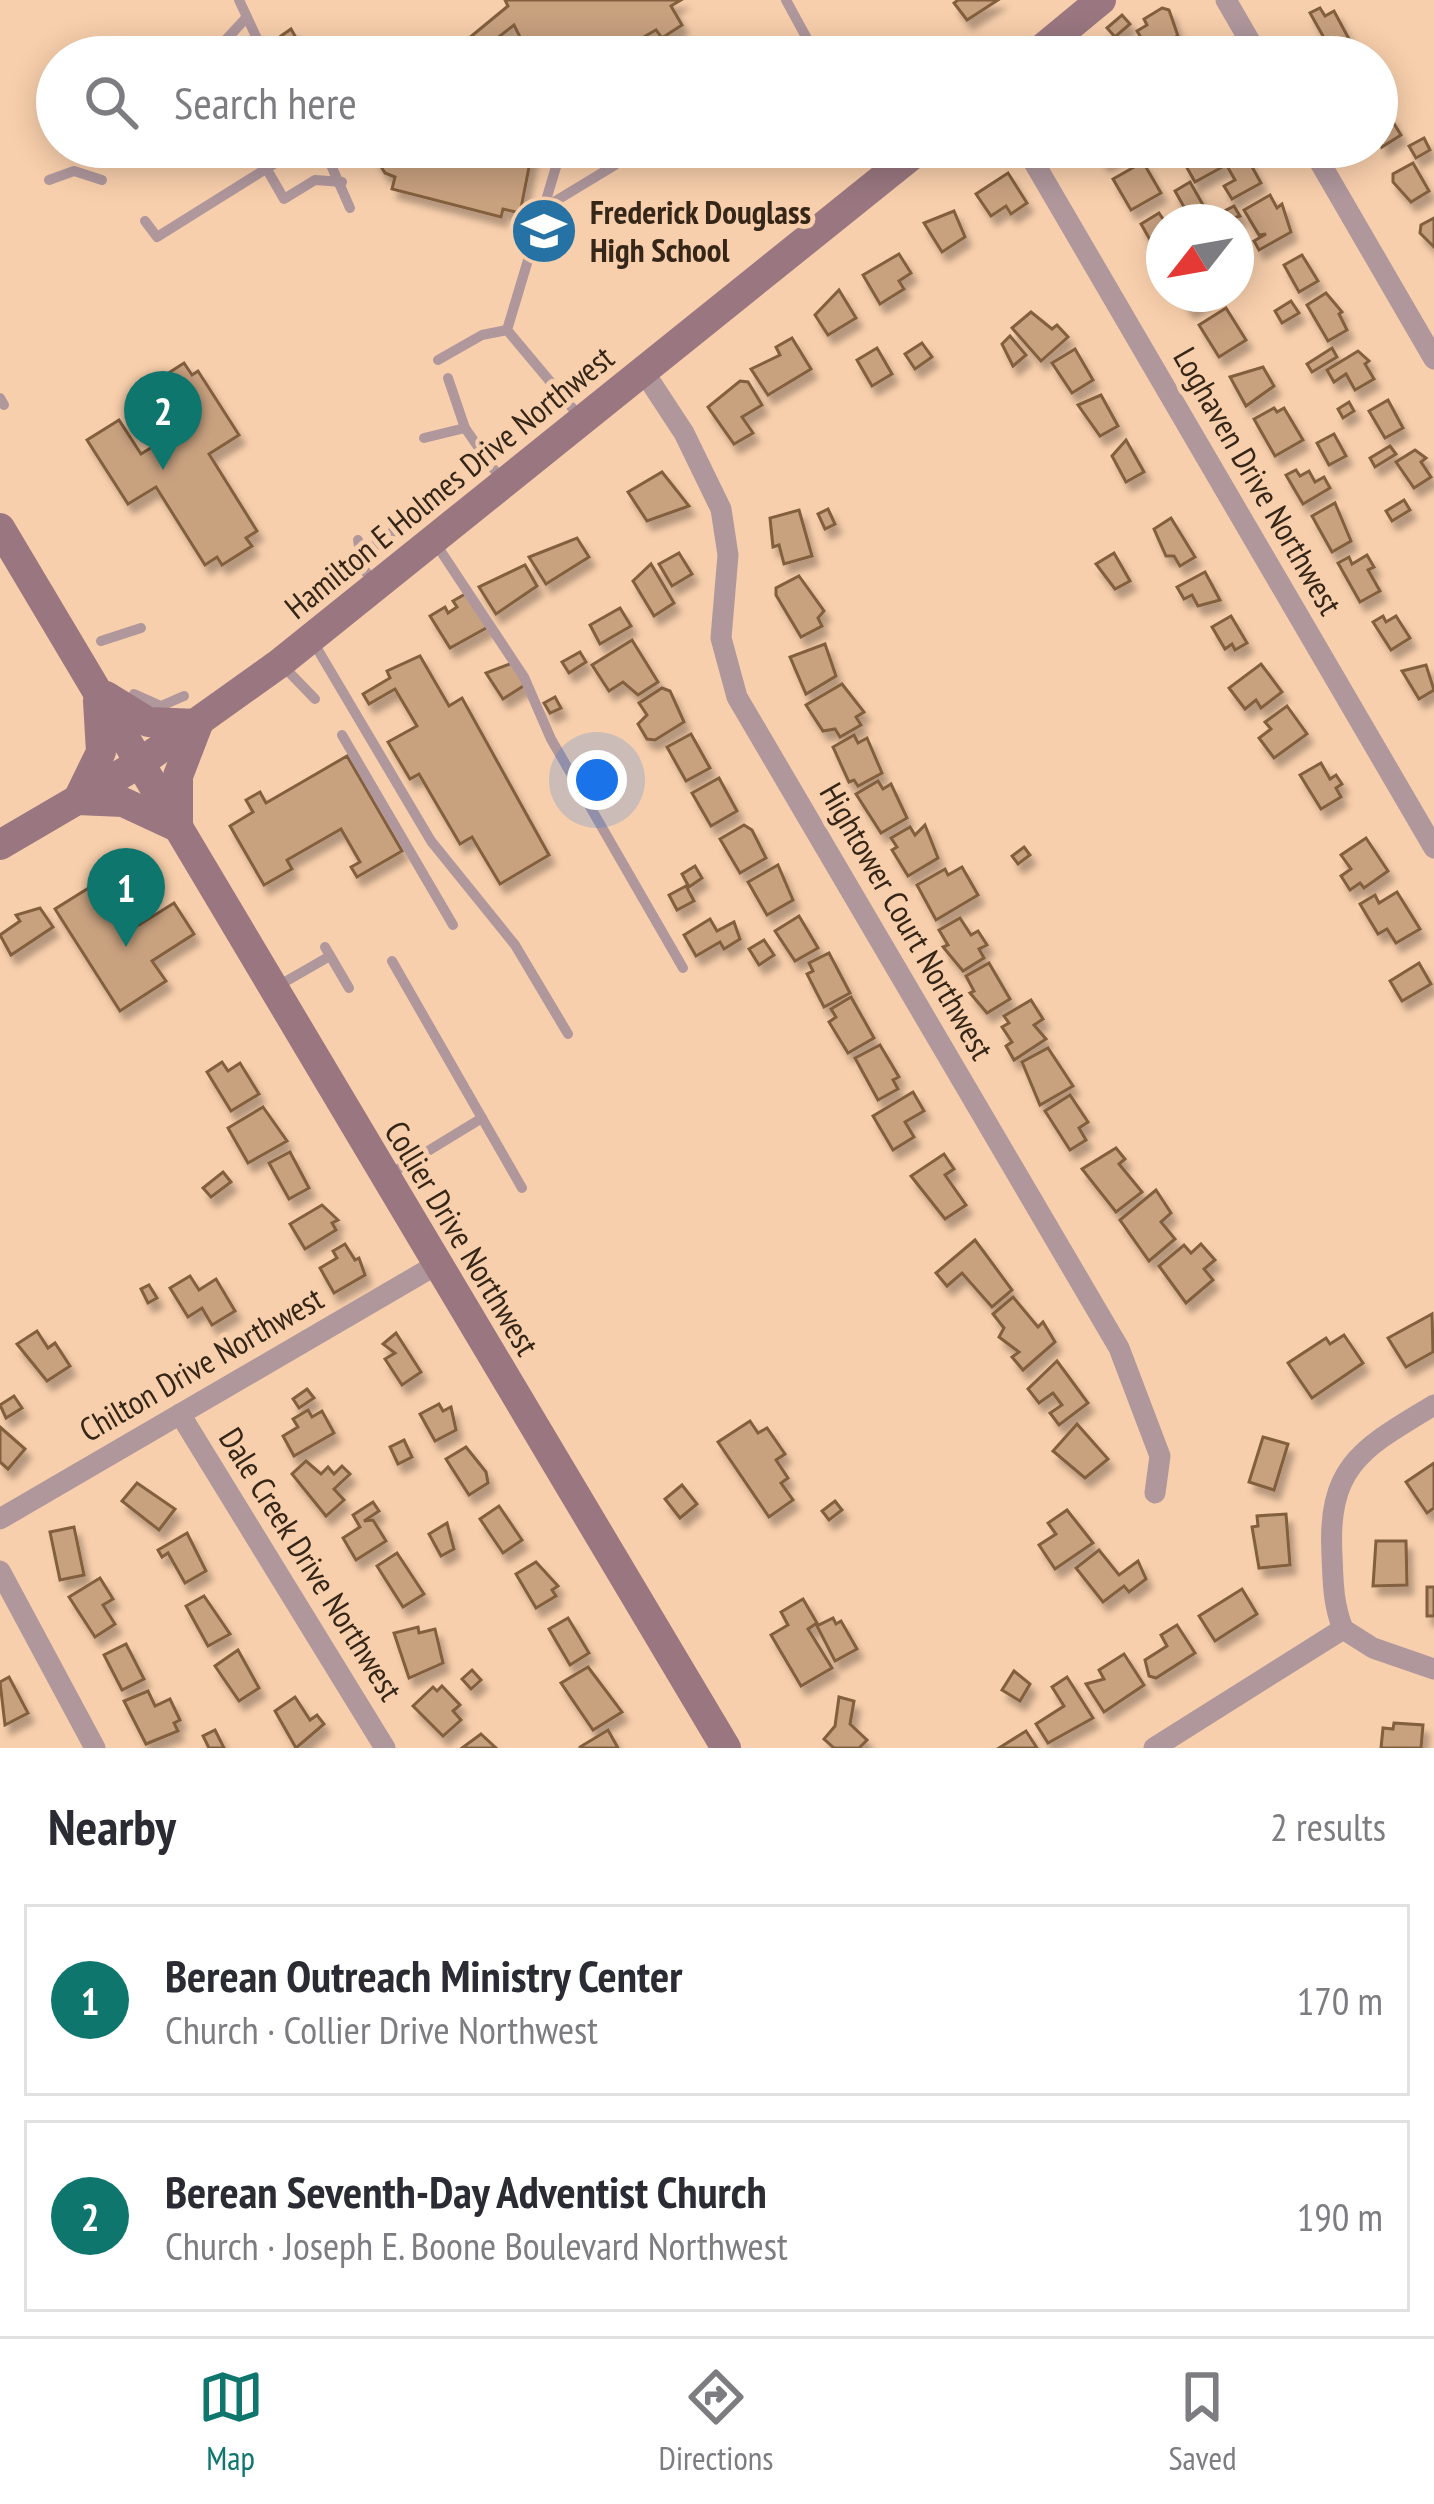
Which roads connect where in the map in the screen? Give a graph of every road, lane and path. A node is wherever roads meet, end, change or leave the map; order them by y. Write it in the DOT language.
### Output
graph roads {
  1 [pos="239,0"];
  2 [pos="786,0"];
  3 [pos="1101,0"];
  4 [pos="1226,0"];
  5 [pos="246,18"];
  6 [pos="229,36"];
  7 [pos="256,36"];
  8 [pos="805,36"];
  9 [pos="1058,36"];
  10 [pos="1246,36"];
  11 [pos="266,168"];
  12 [pos="334,168"];
  13 [pos="556,168"];
  14 [pos="610,168"];
  15 [pos="896,168"];
  16 [pos="1037,168"];
  17 [pos="1323,168"];
  18 [pos="49,180"];
  19 [pos="102,180"];
  20 [pos="342,182"];
  21 [pos="350,208"];
  22 [pos="544,208"];
  23 [pos="146,221"];
  24 [pos="507,330"];
  25 [pos="1434,359"];
  26 [pos="438,360"];
  27 [pos="644,372"];
  28 [pos="448,378"];
  29 [pos="583,421"];
  30 [pos="465,428"];
  31 [pos="424,438"];
  32 [pos="504,484"];
  33 [pos="0,528"];
  34 [pos="358,540"];
  35 [pos="411,542"];
  36 [pos="369,576"];
  37 [pos="142,628"];
  38 [pos="311,639"];
  39 [pos="101,640"];
  40 [pos="280,663"];
  41 [pos="96,689"];
  42 [pos="134,694"];
  43 [pos="316,699"];
  44 [pos="191,710"];
  45 [pos="342,735"];
  46 [pos="140,763"];
  47 [pos="76,800"];
  48 [pos="178,828"];
  49 [pos="0,845"];
  50 [pos="1434,848"];
  51 [pos="453,925"];
  52 [pos="392,962"];
  53 [pos="683,968"];
  54 [pos="273,988"];
  55 [pos="349,988"];
  56 [pos="568,1034"];
  57 [pos="482,1118"];
  58 [pos="384,1178"];
  59 [pos="522,1188"];
  60 [pos="436,1265"];
  61 [pos="1434,1405"];
  62 [pos="180,1414"];
  63 [pos="1155,1493"];
  64 [pos="0,1519"];
  65 [pos="0,1571"];
  66 [pos="1343,1629"];
  67 [pos="1434,1669"];
  68 [pos="95,1748"];
  69 [pos="385,1748"];
  70 [pos="726,1748"];
  71 [pos="1154,1748"];
  1 -- 5 [label="lane"];
  2 -- 8 [label="lane"];
  3 -- 9 [label="main road"];
  4 -- 10 [label="street"];
  5 -- 6 [label="lane"];
  5 -- 7 [label="lane"];
  11 -- 20 [label="lane"];
  11 -- 23 [label="lane"];
  12 -- 20 [label="lane"];
  13 -- 22 [label="lane"];
  14 -- 22 [label="lane"];
  15 -- 27 [label="main road, Hamilton E Holmes Drive Northwest"];
  16 -- 50 [label="street, Loghaven Drive Northwest"];
  17 -- 25 [label="street"];
  18 -- 19 [label="lane"];
  20 -- 21 [label="lane"];
  22 -- 24 [label="lane"];
  24 -- 26 [label="lane"];
  24 -- 29 [label="lane"];
  27 -- 29 [label="main road, Hamilton E Holmes Drive Northwest"];
  27 -- 63 [label="street, Hightower Court Northwest"];
  28 -- 30 [label="lane"];
  29 -- 32 [label="main road, Hamilton E Holmes Drive Northwest"];
  30 -- 31 [label="lane"];
  30 -- 32 [label="lane"];
  32 -- 35 [label="main road, Hamilton E Holmes Drive Northwest"];
  33 -- 41 [label="main road, Collier Drive Northwest"];
  34 -- 36 [label="lane"];
  35 -- 36 [label="main road, Hamilton E Holmes Drive Northwest"];
  35 -- 53 [label="lane"];
  36 -- 38 [label="main road, Hamilton E Holmes Drive Northwest"];
  37 -- 39 [label="lane"];
  38 -- 40 [label="main road, Hamilton E Holmes Drive Northwest"];
  38 -- 56 [label="lane"];
  40 -- 43 [label="lane"];
  40 -- 44 [label="main road, Hamilton E Holmes Drive Northwest"];
  41 -- 44 [label="main road"];
  41 -- 46 [label="main road, Collier Drive Northwest"];
  41 -- 47 [label="main road"];
  42 -- 44 [label="lane"];
  44 -- 46 [label="main road, Hamilton E Holmes Drive Northwest"];
  44 -- 48 [label="main road"];
  45 -- 51 [label="lane"];
  46 -- 47 [label="main road, Hamilton E Holmes Drive Northwest"];
  46 -- 48 [label="main road, Collier Drive Northwest"];
  47 -- 48 [label="main road"];
  47 -- 49 [label="main road, Hamilton E Holmes Drive Northwest"];
  48 -- 54 [label="main road, Collier Drive Northwest"];
  52 -- 57 [label="lane"];
  54 -- 55 [label="lane"];
  54 -- 58 [label="main road, Collier Drive Northwest"];
  57 -- 58 [label="lane"];
  57 -- 59 [label="lane"];
  58 -- 60 [label="main road, Collier Drive Northwest"];
  60 -- 62 [label="street, Chilton Drive Northwest"];
  60 -- 70 [label="main road, Collier Drive Northwest"];
  61 -- 66 [label="street"];
  62 -- 64 [label="street, Chilton Drive Northwest"];
  62 -- 69 [label="street, Dale Creek Drive Northwest"];
  65 -- 68 [label="street"];
  66 -- 67 [label="street"];
  66 -- 71 [label="street"];
}
